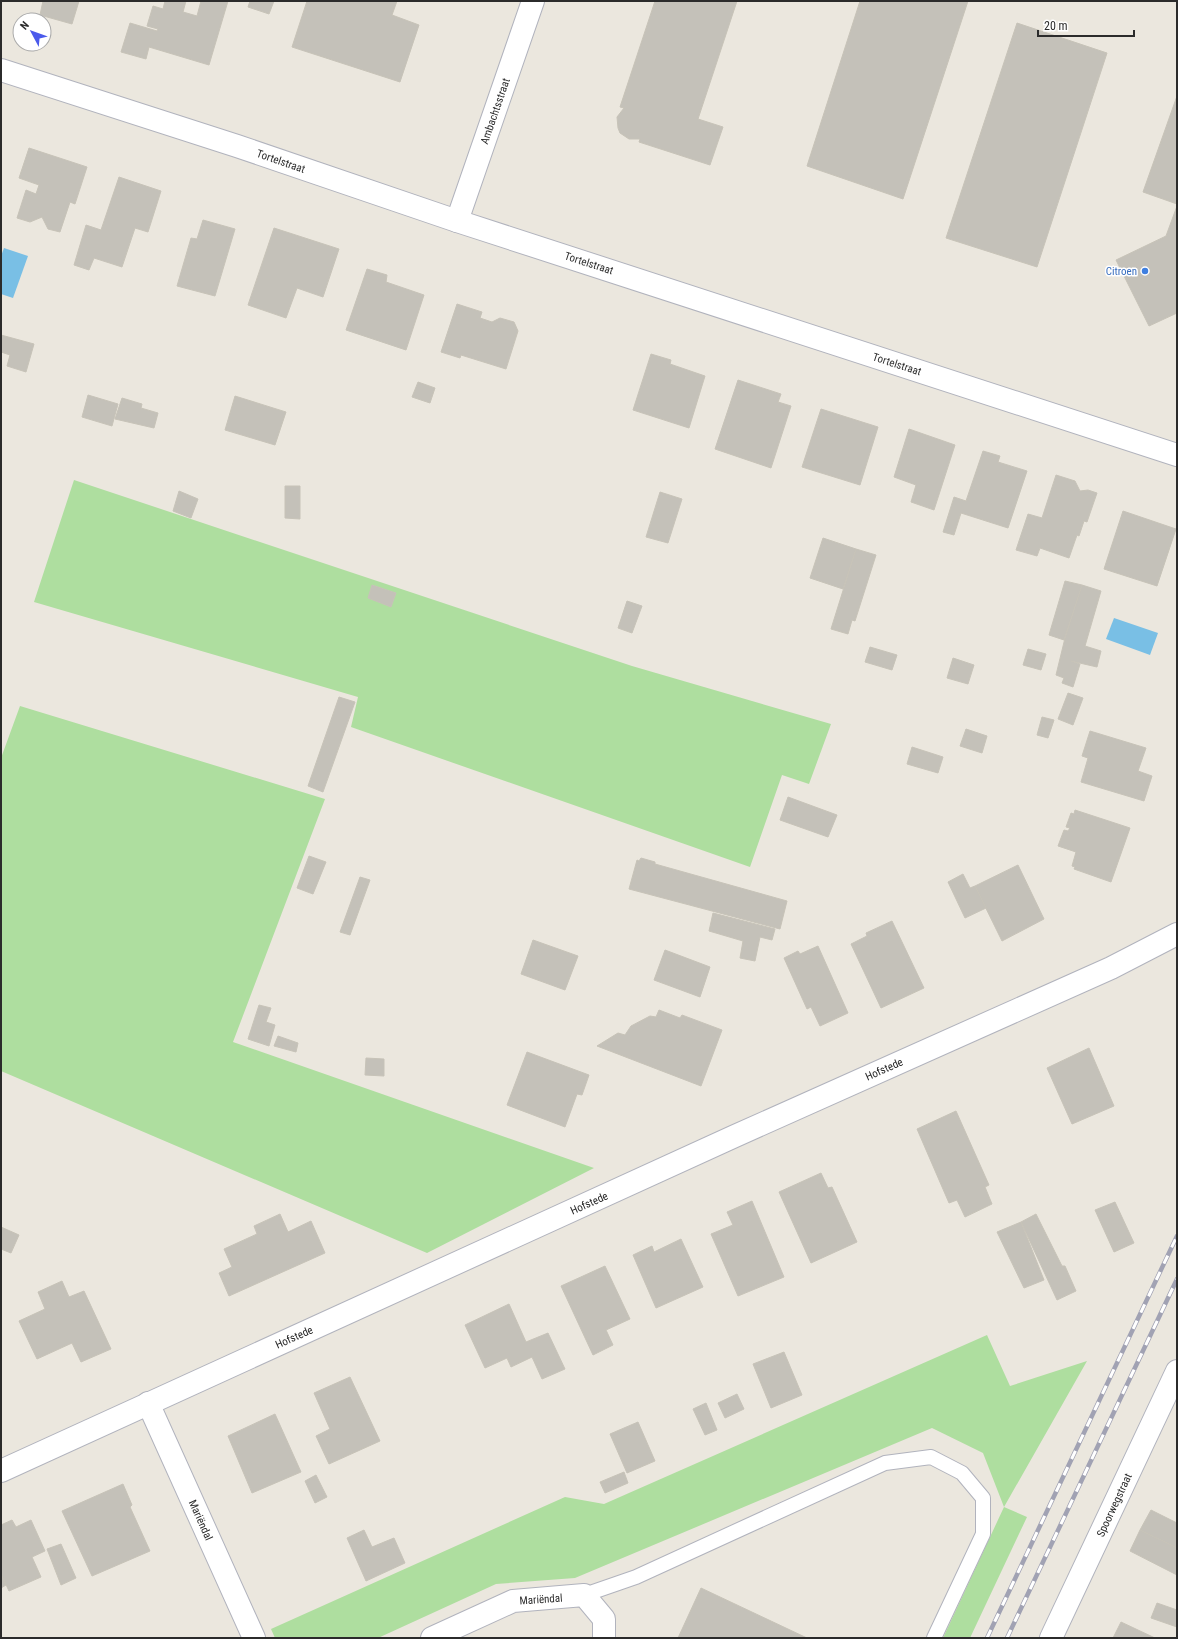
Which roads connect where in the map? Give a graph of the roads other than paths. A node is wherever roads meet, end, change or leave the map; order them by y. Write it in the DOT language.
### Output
graph roads {
  1 [pos="533,1"];
  2 [pos="1,70"];
  3 [pos="457,221"];
  4 [pos="1177,455"];
  5 [pos="1177,934"];
  6 [pos="1177,1371"];
  7 [pos="148,1403"];
  8 [pos="1,1471"];
  9 [pos="584,1595"];
  10 [pos="254,1638"];
  11 [pos="432,1638"];
  12 [pos="604,1638"];
  13 [pos="934,1638"];
  14 [pos="1050,1638"];
  1 -- 3 [label="street, Ambachtsstraat"];
  2 -- 3 [label="street, Tortelstraat"];
  3 -- 4 [label="street, Tortelstraat"];
  5 -- 7 [label="street, Hofstede"];
  6 -- 14 [label="street, Spoorwegstraat"];
  7 -- 8 [label="street, Hofstede"];
  7 -- 10 [label="street, Mariëndal"];
  9 -- 11 [label="street, Mariëndal"];
  9 -- 12 [label="street"];
  9 -- 13 [label="lane"];
}
